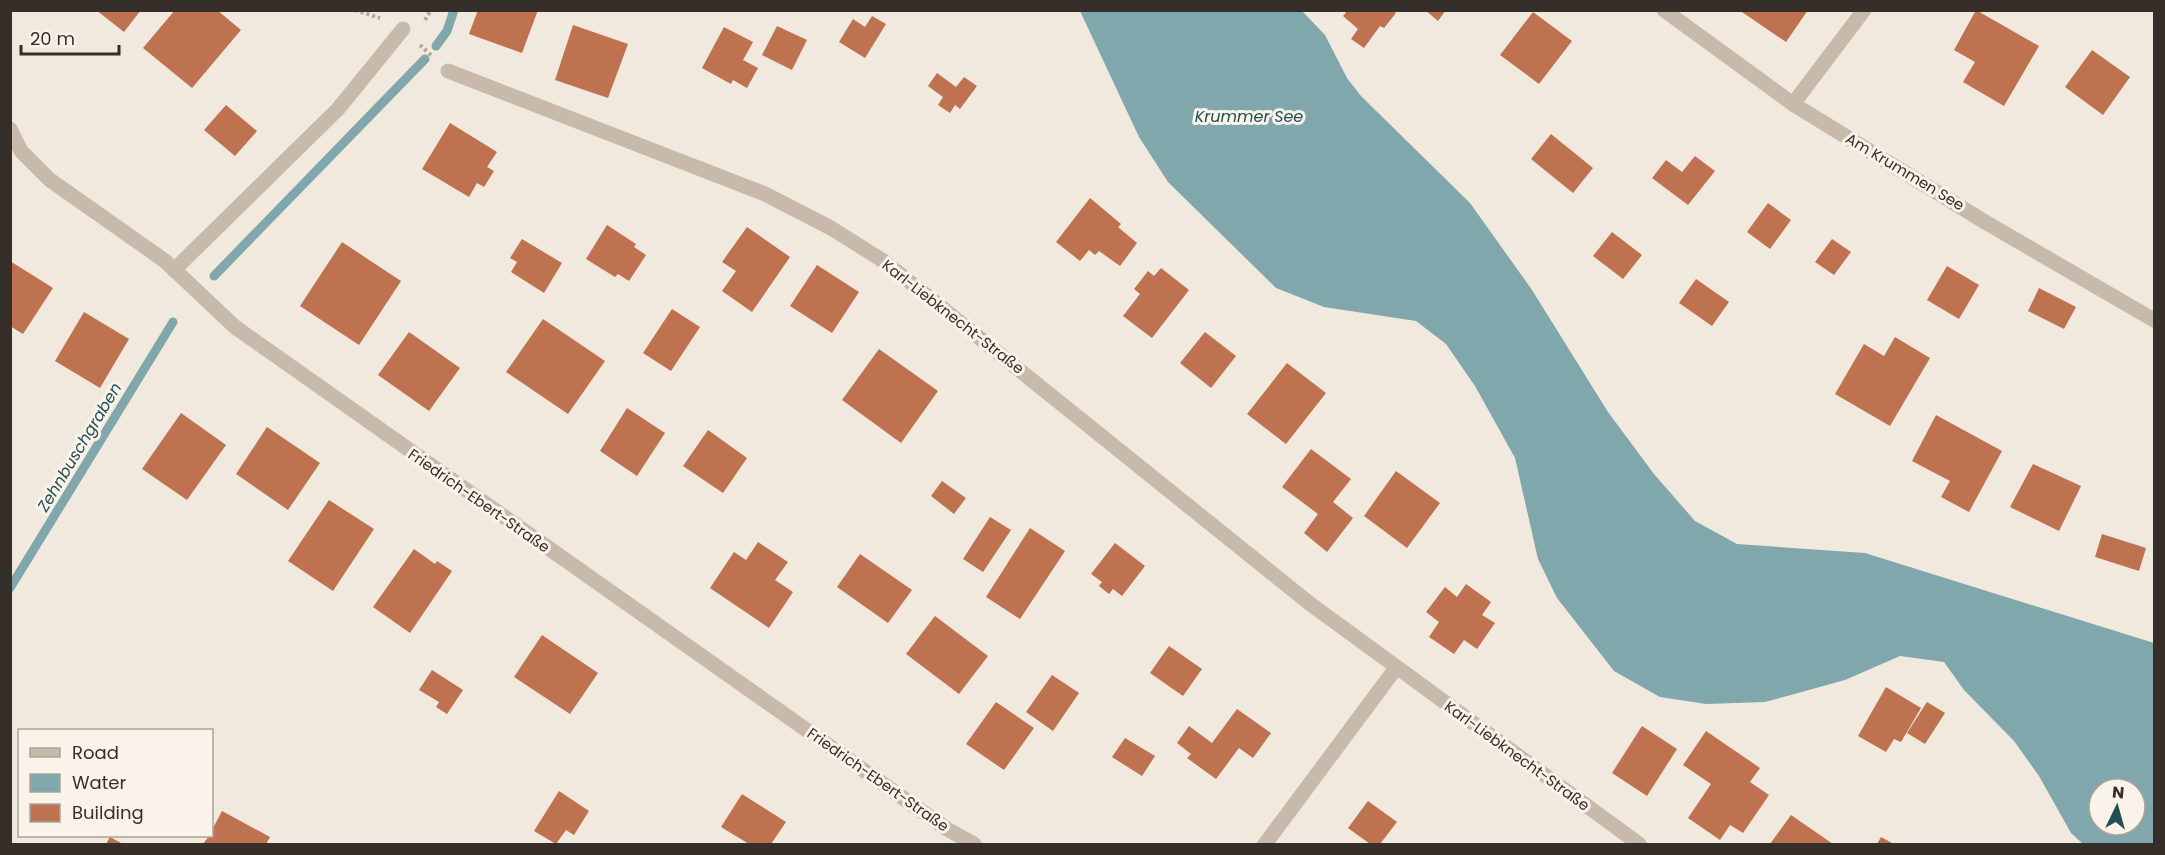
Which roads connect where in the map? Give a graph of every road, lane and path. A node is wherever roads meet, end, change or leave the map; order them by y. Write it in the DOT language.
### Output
graph roads {
  1 [pos="1664,10"];
  2 [pos="1863,10"];
  3 [pos="403,30"];
  4 [pos="448,71"];
  5 [pos="1792,104"];
  6 [pos="10,129"];
  7 [pos="174,270"];
  8 [pos="2154,320"];
  9 [pos="1396,668"];
  10 [pos="974,844"];
  11 [pos="1265,844"];
  12 [pos="1639,844"];
  1 -- 5 [label="street, Am Krummen See"];
  2 -- 5 [label="street"];
  3 -- 7 [label="street"];
  4 -- 9 [label="street, Karl-Liebknecht-Straße"];
  5 -- 8 [label="street, Am Krummen See"];
  6 -- 7 [label="street, Friedrich-Ebert-Straße"];
  7 -- 10 [label="street, Friedrich-Ebert-Straße"];
  9 -- 11 [label="street"];
  9 -- 12 [label="street, Karl-Liebknecht-Straße"];
}
